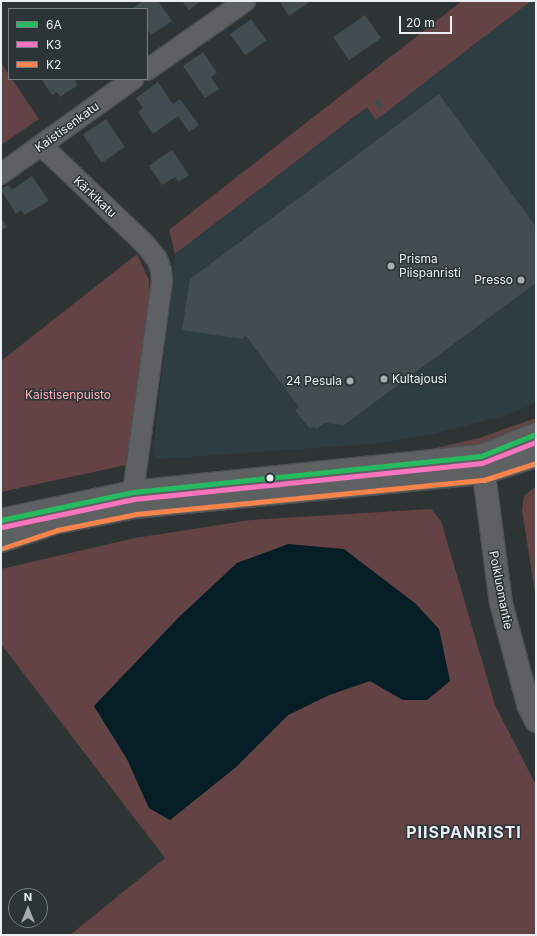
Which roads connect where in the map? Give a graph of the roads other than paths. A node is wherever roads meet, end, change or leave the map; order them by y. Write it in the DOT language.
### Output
graph roads {
  1 [pos="245,1"];
  2 [pos="148,69"];
  3 [pos="132,80"];
  4 [pos="41,144"];
  5 [pos="1,174"];
  6 [pos="536,434"];
  7 [pos="536,456"];
  8 [pos="482,464"];
  9 [pos="134,500"];
  10 [pos="1,520"];
  11 [pos="1,541"];
  12 [pos="533,709"];
  1 -- 2 [label="street"];
  3 -- 4 [label="street, Kaistisenkatu"];
  4 -- 5 [label="street, Kaistisenkatu"];
  4 -- 9 [label="street, Kärkikatu"];
  6 -- 8 [label="street"];
  7 -- 8 [label="street"];
  8 -- 9 [label="street"];
  8 -- 12 [label="street, Poikluomantie"];
  9 -- 10 [label="street"];
  9 -- 11 [label="street"];
}
